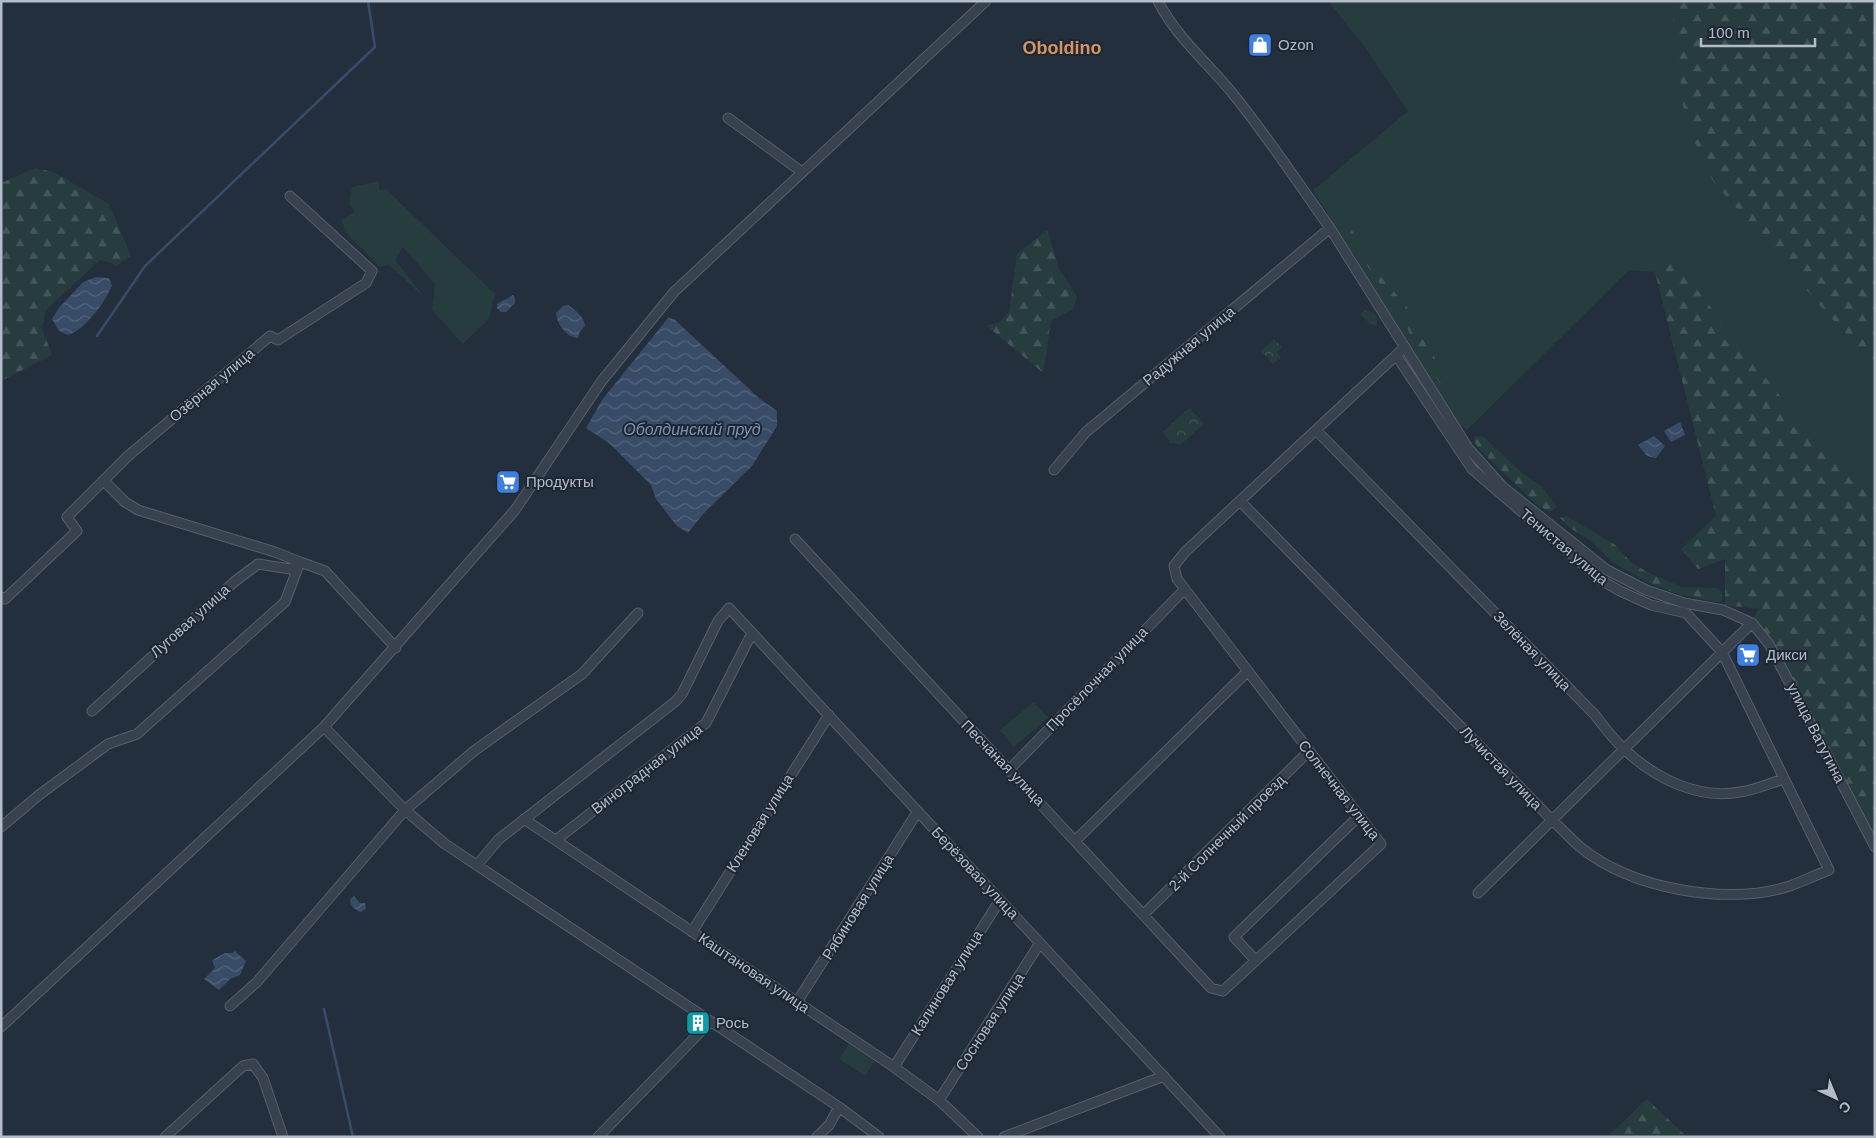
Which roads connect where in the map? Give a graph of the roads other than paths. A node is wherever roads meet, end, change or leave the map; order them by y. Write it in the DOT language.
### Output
graph roads {
  1 [pos="986,1"];
  2 [pos="1158,1"];
  3 [pos="728,118"];
  4 [pos="802,172"];
  5 [pos="290,196"];
  6 [pos="1330,228"];
  7 [pos="1405,347"];
  8 [pos="1396,355"];
  9 [pos="1316,430"];
  10 [pos="1054,470"];
  11 [pos="104,481"];
  12 [pos="1240,501"];
  13 [pos="795,539"];
  14 [pos="300,562"];
  15 [pos="1185,589"];
  16 [pos="1,597"];
  17 [pos="638,613"];
  18 [pos="1752,623"];
  19 [pos="752,633"];
  20 [pos="396,648"];
  21 [pos="1722,652"];
  22 [pos="1248,671"];
  23 [pos="92,711"];
  24 [pos="828,715"];
  25 [pos="324,727"];
  26 [pos="1624,750"];
  27 [pos="1309,751"];
  28 [pos="1010,769"];
  29 [pos="1784,779"];
  30 [pos="405,810"];
  31 [pos="918,811"];
  32 [pos="1359,816"];
  33 [pos="524,819"];
  34 [pos="1553,821"];
  35 [pos="1,827"];
  36 [pos="556,840"];
  37 [pos="1076,840"];
  38 [pos="1875,847"];
  39 [pos="477,866"];
  40 [pos="1829,870"];
  41 [pos="1478,893"];
  42 [pos="1000,900"];
  43 [pos="1144,914"];
  44 [pos="692,932"];
  45 [pos="1040,943"];
  46 [pos="1256,961"];
  47 [pos="1211,988"];
  48 [pos="797,1002"];
  49 [pos="230,1006"];
  50 [pos="710,1022"];
  51 [pos="1,1027"];
  52 [pos="894,1067"];
  53 [pos="1164,1076"];
  54 [pos="939,1100"];
  55 [pos="839,1107"];
  56 [pos="165,1137"];
  57 [pos="283,1137"];
  58 [pos="598,1137"];
  59 [pos="818,1137"];
  60 [pos="879,1137"];
  61 [pos="978,1137"];
  62 [pos="1004,1137"];
  63 [pos="1220,1137"];
  1 -- 4 [label="street"];
  2 -- 6 [label="street"];
  3 -- 4 [label="street"];
  4 -- 20 [label="street"];
  5 -- 11 [label="street, Озёрная улица"];
  6 -- 7 [label="street"];
  6 -- 10 [label="street, Радужная улица"];
  7 -- 8 [label="street"];
  7 -- 18 [label="street"];
  8 -- 9 [label="street"];
  8 -- 21 [label="street, Тенистая улица"];
  9 -- 12 [label="street"];
  9 -- 26 [label="street, Зелёная улица"];
  11 -- 14 [label="street"];
  11 -- 16 [label="street, Озёрная улица"];
  12 -- 15 [label="street, Солнечная улица"];
  12 -- 34 [label="street, Лучистая улица"];
  13 -- 28 [label="street, Песчаная улица"];
  14 -- 20 [label="street"];
  14 -- 23 [label="street, Луговая улица"];
  14 -- 35 [label="street"];
  15 -- 22 [label="street, Солнечная улица"];
  15 -- 28 [label="street, Просёлочная улица"];
  17 -- 30 [label="street"];
  18 -- 21 [label="street"];
  18 -- 38 [label="street, улица Ватутина"];
  19 -- 24 [label="street, Берёзовая улица"];
  19 -- 33 [label="street, Берёзовая улица"];
  19 -- 36 [label="street, Виноградная улица"];
  20 -- 25 [label="street"];
  21 -- 26 [label="street"];
  21 -- 29 [label="street, Тенистая улица"];
  22 -- 27 [label="street, Солнечная улица"];
  22 -- 37 [label="street"];
  24 -- 31 [label="street, Берёзовая улица"];
  24 -- 44 [label="street, Кленовая улица"];
  25 -- 30 [label="street"];
  25 -- 51 [label="street"];
  26 -- 29 [label="street, Зелёная улица"];
  26 -- 34 [label="street"];
  27 -- 32 [label="street, Солнечная улица"];
  27 -- 43 [label="street, 2-й Солнечный проезд"];
  28 -- 37 [label="street, Песчаная улица"];
  29 -- 40 [label="street, Тенистая улица"];
  30 -- 39 [label="street"];
  30 -- 49 [label="street"];
  31 -- 42 [label="street, Берёзовая улица"];
  31 -- 48 [label="street, Рябиновая улица"];
  32 -- 46 [label="street"];
  32 -- 46 [label="street, Солнечная улица"];
  33 -- 36 [label="street, Каштановая улица"];
  33 -- 39 [label="street"];
  34 -- 40 [label="street, Лучистая улица"];
  34 -- 41 [label="street"];
  36 -- 44 [label="street, Каштановая улица"];
  37 -- 43 [label="street, Песчаная улица"];
  39 -- 50 [label="street"];
  42 -- 45 [label="street, Берёзовая улица"];
  42 -- 52 [label="street, Калиновая улица"];
  43 -- 47 [label="street, Песчаная улица"];
  44 -- 48 [label="street, Каштановая улица"];
  45 -- 53 [label="street, Берёзовая улица"];
  45 -- 54 [label="street, Сосновая улица"];
  46 -- 47 [label="street, Солнечная улица"];
  48 -- 52 [label="street, Каштановая улица"];
  50 -- 55 [label="street"];
  50 -- 58 [label="street"];
  52 -- 54 [label="street, Каштановая улица"];
  53 -- 62 [label="street"];
  53 -- 63 [label="street, Берёзовая улица"];
  54 -- 61 [label="street, Каштановая улица"];
  55 -- 59 [label="street"];
  55 -- 60 [label="street"];
  56 -- 57 [label="street"];
}
